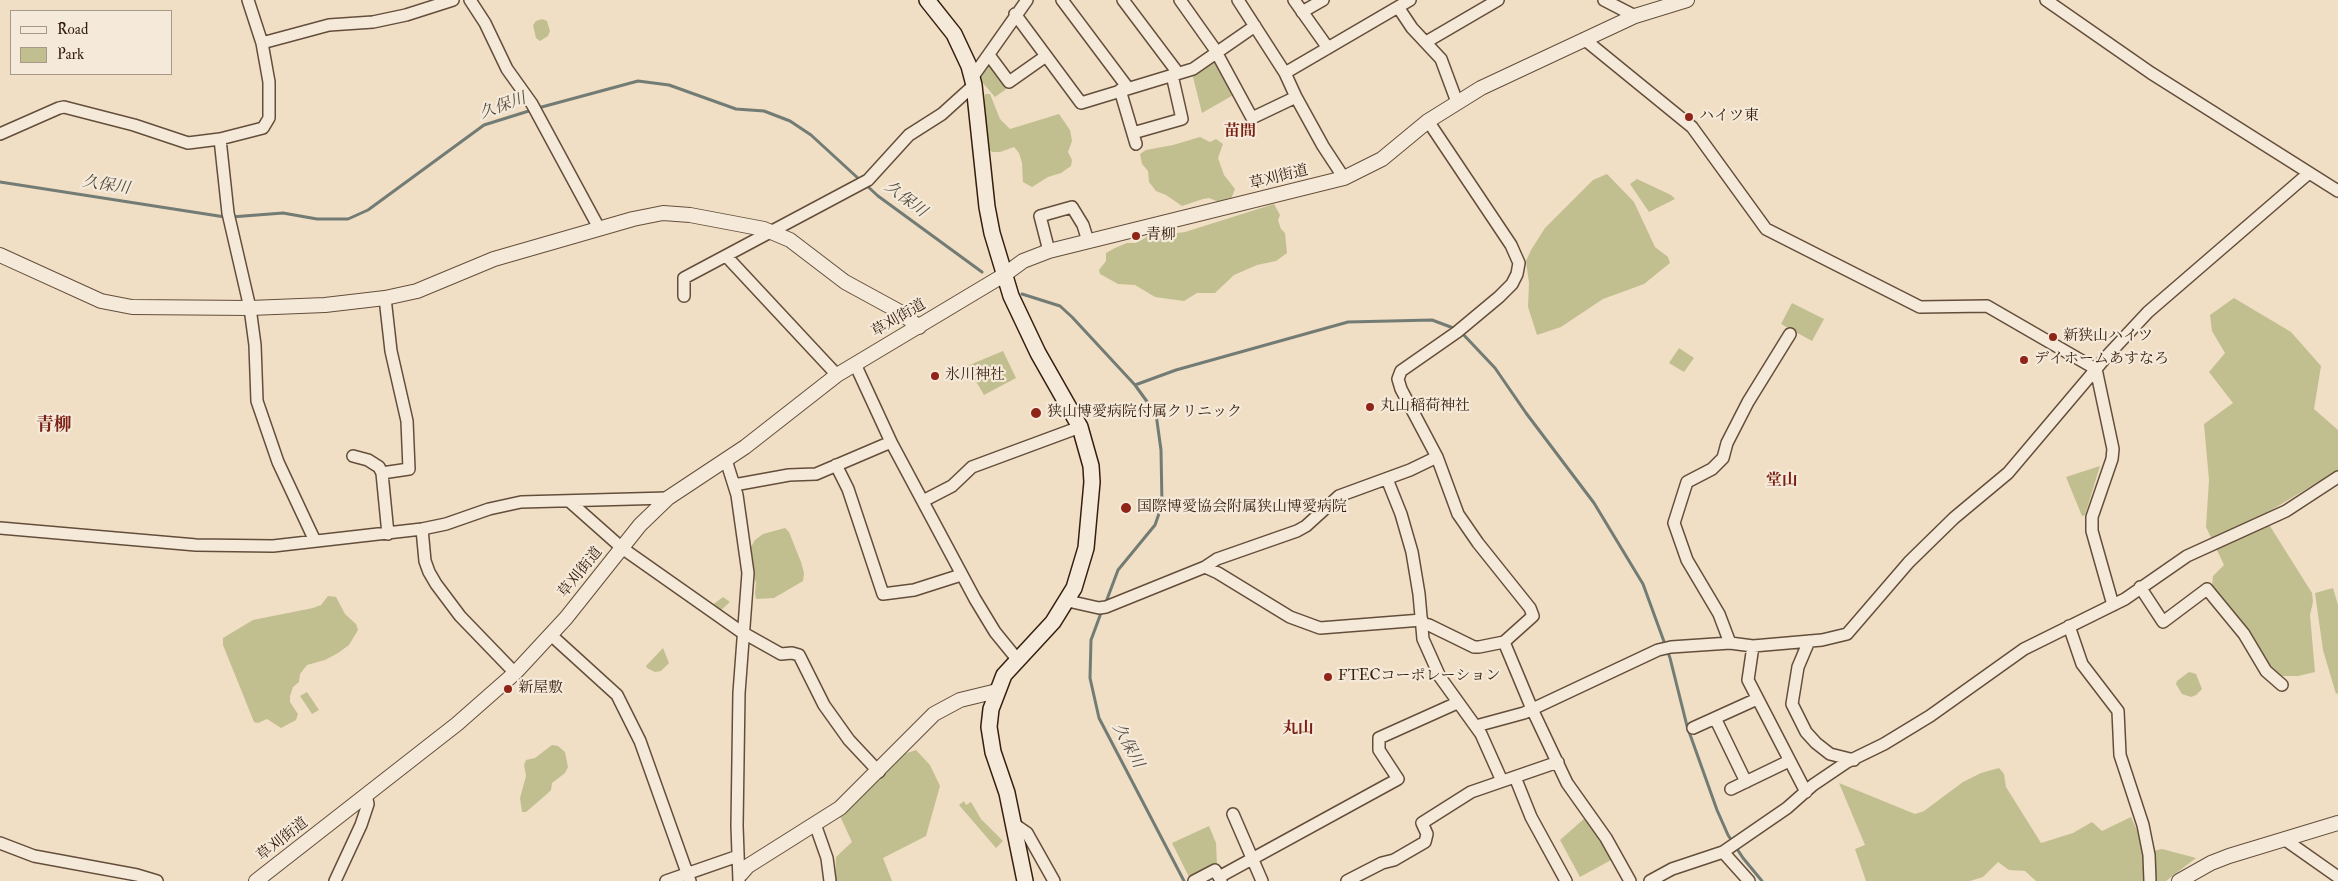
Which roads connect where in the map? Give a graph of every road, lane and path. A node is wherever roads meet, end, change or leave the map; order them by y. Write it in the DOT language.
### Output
graph roads {
  1 [pos="248,0"];
  2 [pos="453,0"];
  3 [pos="470,0"];
  4 [pos="927,0"];
  5 [pos="1027,0"];
  6 [pos="1062,0"];
  7 [pos="1123,0"];
  8 [pos="1180,0"];
  9 [pos="1238,0"];
  10 [pos="1294,0"];
  11 [pos="1322,0"];
  12 [pos="1410,0"];
  13 [pos="1498,0"];
  14 [pos="1604,0"];
  15 [pos="1687,0"];
  16 [pos="2046,0"];
  17 [pos="1398,7"];
  18 [pos="1302,12"];
  19 [pos="1015,14"];
  20 [pos="1635,16"];
  21 [pos="1255,26"];
  22 [pos="1584,39"];
  23 [pos="1426,42"];
  24 [pos="262,43"];
  25 [pos="1328,48"];
  26 [pos="1216,53"];
  27 [pos="989,55"];
  28 [pos="1046,56"];
  29 [pos="1285,73"];
  30 [pos="1175,74"];
  31 [pos="973,82"];
  32 [pos="1124,89"];
  33 [pos="1296,97"];
  34 [pos="1457,102"];
  35 [pos="1428,121"];
  36 [pos="0,134"];
  37 [pos="220,139"];
  38 [pos="2309,173"];
  39 [pos="1344,178"];
  40 [pos="2338,191"];
  41 [pos="599,228"];
  42 [pos="772,232"];
  43 [pos="1088,241"];
  44 [pos="1049,251"];
  45 [pos="0,255"];
  46 [pos="727,257"];
  47 [pos="1004,275"];
  48 [pos="684,296"];
  49 [pos="386,298"];
  50 [pos="250,308"];
  51 [pos="919,327"];
  52 [pos="1790,334"];
  53 [pos="855,364"];
  54 [pos="2096,370"];
  55 [pos="837,375"];
  56 [pos="1080,427"];
  57 [pos="891,442"];
  58 [pos="353,456"];
  59 [pos="1437,457"];
  60 [pos="726,460"];
  61 [pos="836,465"];
  62 [pos="382,473"];
  63 [pos="2338,477"];
  64 [pos="1387,478"];
  65 [pos="734,485"];
  66 [pos="668,498"];
  67 [pos="569,501"];
  68 [pos="923,501"];
  69 [pos="0,528"];
  70 [pos="422,530"];
  71 [pos="388,534"];
  72 [pos="315,542"];
  73 [pos="622,548"];
  74 [pos="1205,567"];
  75 [pos="961,575"];
  76 [pos="2140,587"];
  77 [pos="1068,601"];
  78 [pos="2113,605"];
  79 [pos="1422,622"];
  80 [pos="2069,626"];
  81 [pos="744,634"];
  82 [pos="551,636"];
  83 [pos="1809,641"];
  84 [pos="1504,642"];
  85 [pos="1730,643"];
  86 [pos="1753,646"];
  87 [pos="1017,659"];
  88 [pos="515,673"];
  89 [pos="2282,685"];
  90 [pos="997,691"];
  91 [pos="1757,699"];
  92 [pos="1457,703"];
  93 [pos="1532,709"];
  94 [pos="1715,718"];
  95 [pos="1476,726"];
  96 [pos="1693,728"];
  97 [pos="1854,760"];
  98 [pos="1789,761"];
  99 [pos="1558,762"];
  100 [pos="878,772"];
  101 [pos="1515,777"];
  102 [pos="1502,781"];
  103 [pos="1746,782"];
  104 [pos="1731,789"];
  105 [pos="1806,792"];
  106 [pos="366,795"];
  107 [pos="1234,814"];
  108 [pos="2338,822"];
  109 [pos="815,824"];
  110 [pos="1014,824"];
  111 [pos="2284,839"];
  112 [pos="0,843"];
  113 [pos="1729,848"];
  114 [pos="738,856"];
  115 [pos="1253,858"];
  116 [pos="689,877"];
  117 [pos="740,877"];
  118 [pos="2338,877"];
  119 [pos="1220,879"];
  120 [pos="157,881"];
  121 [pos="256,881"];
  122 [pos="335,881"];
  123 [pos="666,881"];
  124 [pos="830,881"];
  125 [pos="1025,881"];
  126 [pos="1054,881"];
  127 [pos="1194,881"];
  128 [pos="1262,881"];
  129 [pos="1346,881"];
  130 [pos="1566,881"];
  131 [pos="1630,881"];
  132 [pos="1650,881"];
  133 [pos="1749,881"];
  134 [pos="2150,881"];
  135 [pos="2179,881"];
  1 -- 24 [label="street"];
  2 -- 24 [label="street"];
  3 -- 41 [label="street"];
  4 -- 31 [label="main road"];
  5 -- 19 [label="street"];
  6 -- 32 [label="street"];
  7 -- 30 [label="street"];
  8 -- 26 [label="street"];
  9 -- 21 [label="street"];
  10 -- 18 [label="street"];
  11 -- 18 [label="street"];
  12 -- 17 [label="street"];
  13 -- 23 [label="street"];
  14 -- 20 [label="street"];
  15 -- 20 [label="street, 草刈街道"];
  16 -- 38 [label="street"];
  17 -- 23 [label="street"];
  17 -- 25 [label="street"];
  18 -- 25 [label="street"];
  19 -- 27 [label="street"];
  19 -- 28 [label="street"];
  20 -- 22 [label="street, 草刈街道"];
  21 -- 26 [label="street"];
  21 -- 29 [label="street"];
  22 -- 34 [label="street, 草刈街道"];
  22 -- 54 [label="street"];
  23 -- 34 [label="street"];
  24 -- 37 [label="street"];
  25 -- 29 [label="street"];
  26 -- 30 [label="street"];
  26 -- 33 [label="street"];
  27 -- 28 [label="street"];
  27 -- 31 [label="street"];
  28 -- 32 [label="street"];
  29 -- 33 [label="street"];
  30 -- 32 [label="street"];
  30 -- 32 [label="street"];
  31 -- 42 [label="street"];
  31 -- 47 [label="main road"];
  33 -- 39 [label="street"];
  34 -- 35 [label="street, 草刈街道"];
  35 -- 39 [label="street, 草刈街道"];
  35 -- 59 [label="street"];
  36 -- 37 [label="street"];
  37 -- 50 [label="street"];
  38 -- 40 [label="street"];
  38 -- 54 [label="street"];
  39 -- 43 [label="street, 草刈街道"];
  41 -- 42 [label="street"];
  41 -- 49 [label="street"];
  42 -- 46 [label="street"];
  42 -- 51 [label="street"];
  43 -- 44 [label="street, 草刈街道"];
  43 -- 44 [label="street"];
  44 -- 47 [label="street, 草刈街道"];
  45 -- 50 [label="street"];
  46 -- 48 [label="street"];
  46 -- 55 [label="street"];
  47 -- 51 [label="street, 草刈街道"];
  47 -- 56 [label="main road"];
  49 -- 50 [label="street"];
  49 -- 62 [label="street"];
  50 -- 72 [label="street"];
  51 -- 53 [label="street, 草刈街道"];
  52 -- 85 [label="street"];
  53 -- 55 [label="street, 草刈街道"];
  53 -- 57 [label="street"];
  54 -- 78 [label="street"];
  54 -- 83 [label="street"];
  55 -- 60 [label="street, 草刈街道"];
  56 -- 68 [label="street"];
  56 -- 77 [label="main road"];
  57 -- 61 [label="street"];
  57 -- 68 [label="street"];
  58 -- 62 [label="street"];
  59 -- 64 [label="street"];
  59 -- 84 [label="street"];
  60 -- 65 [label="street"];
  60 -- 66 [label="street, 草刈街道"];
  61 -- 65 [label="street"];
  61 -- 75 [label="street"];
  62 -- 71 [label="street"];
  63 -- 76 [label="street"];
  64 -- 74 [label="street"];
  64 -- 79 [label="street"];
  65 -- 81 [label="street"];
  66 -- 67 [label="street"];
  66 -- 73 [label="street, 草刈街道"];
  67 -- 70 [label="street"];
  67 -- 73 [label="street"];
  68 -- 75 [label="street"];
  69 -- 72 [label="street"];
  70 -- 71 [label="street"];
  70 -- 88 [label="street"];
  71 -- 72 [label="street"];
  73 -- 81 [label="street"];
  73 -- 82 [label="street, 草刈街道"];
  74 -- 77 [label="street"];
  74 -- 79 [label="street"];
  75 -- 87 [label="street"];
  76 -- 78 [label="street"];
  76 -- 89 [label="street"];
  77 -- 87 [label="main road"];
  78 -- 80 [label="street"];
  79 -- 84 [label="street"];
  79 -- 92 [label="street"];
  80 -- 97 [label="street"];
  80 -- 134 [label="street"];
  81 -- 100 [label="street"];
  81 -- 114 [label="street"];
  82 -- 88 [label="street, 草刈街道"];
  82 -- 116 [label="street"];
  83 -- 86 [label="street"];
  83 -- 97 [label="street"];
  84 -- 93 [label="street"];
  85 -- 86 [label="street"];
  85 -- 93 [label="street"];
  86 -- 91 [label="street"];
  87 -- 90 [label="main road"];
  88 -- 106 [label="street, 草刈街道"];
  90 -- 100 [label="street"];
  90 -- 110 [label="main road"];
  91 -- 94 [label="street"];
  91 -- 98 [label="street"];
  92 -- 95 [label="street"];
  92 -- 115 [label="street"];
  93 -- 95 [label="street"];
  93 -- 99 [label="street"];
  94 -- 96 [label="street"];
  94 -- 103 [label="street"];
  95 -- 102 [label="street"];
  97 -- 105 [label="street"];
  98 -- 103 [label="street"];
  98 -- 105 [label="street"];
  99 -- 101 [label="street"];
  99 -- 131 [label="street"];
  100 -- 109 [label="street"];
  101 -- 102 [label="street"];
  101 -- 130 [label="street"];
  102 -- 129 [label="street"];
  103 -- 104 [label="street"];
  105 -- 113 [label="street"];
  106 -- 121 [label="street, 草刈街道"];
  106 -- 122 [label="street"];
  107 -- 115 [label="street"];
  108 -- 111 [label="street"];
  109 -- 117 [label="street"];
  109 -- 124 [label="street"];
  110 -- 125 [label="main road"];
  110 -- 126 [label="street"];
  111 -- 118 [label="street"];
  111 -- 135 [label="street"];
  112 -- 120 [label="street"];
  113 -- 132 [label="street"];
  113 -- 133 [label="street"];
  114 -- 116 [label="street"];
  114 -- 117 [label="street"];
  115 -- 119 [label="street"];
  115 -- 128 [label="street"];
  116 -- 123 [label="street"];
  119 -- 127 [label="street"];
}
